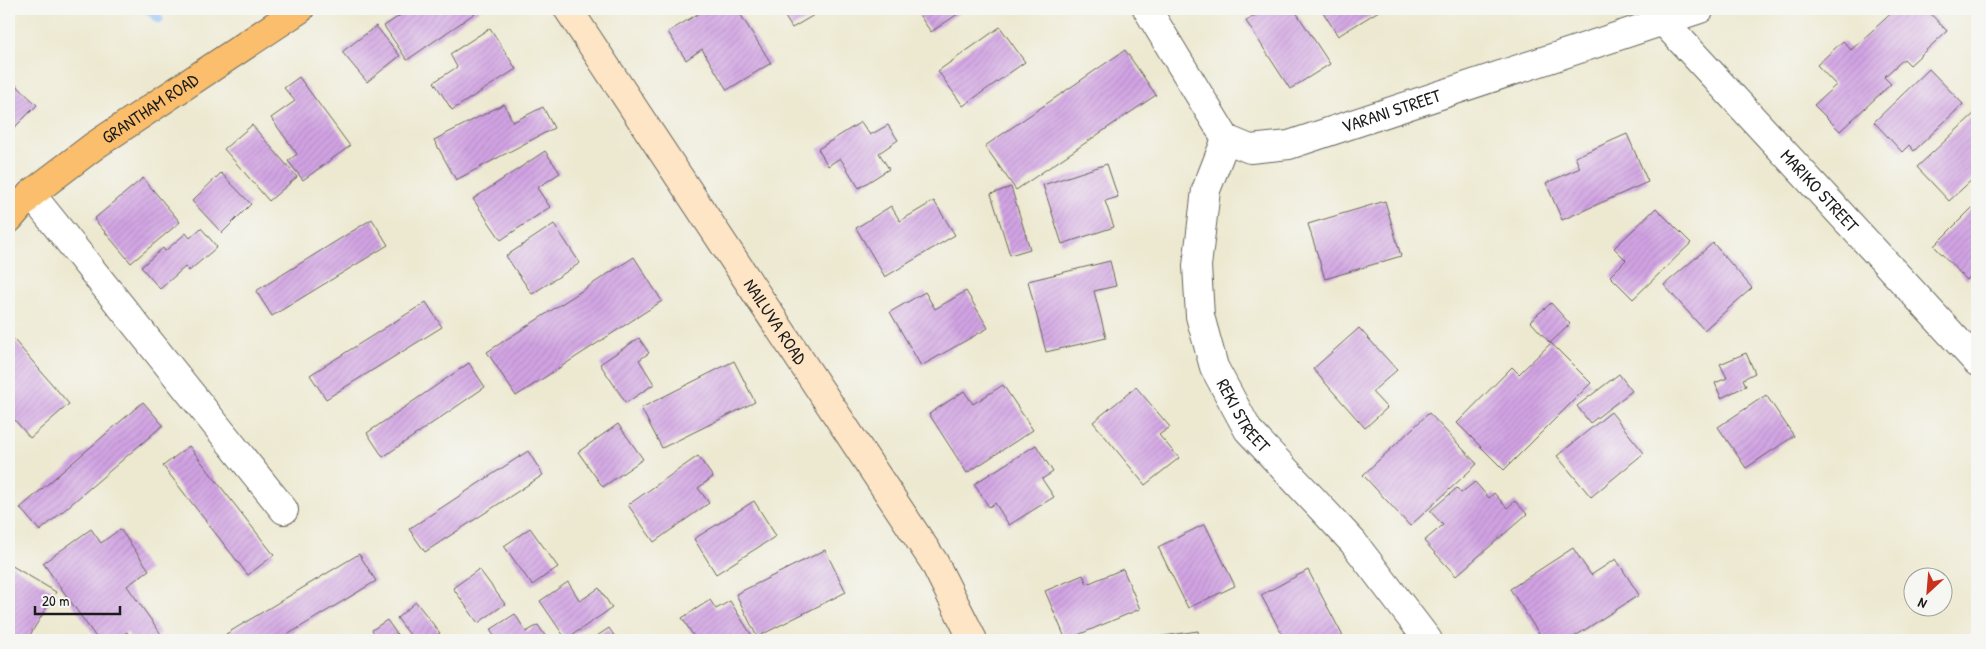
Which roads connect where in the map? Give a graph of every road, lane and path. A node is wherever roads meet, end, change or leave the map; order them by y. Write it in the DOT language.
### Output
graph roads {
  1 [pos="300,9"];
  2 [pos="568,9"];
  3 [pos="1147,9"];
  4 [pos="1700,9"];
  5 [pos="1663,21"];
  6 [pos="1226,139"];
  7 [pos="31,194"];
  8 [pos="9,219"];
  9 [pos="1977,362"];
  10 [pos="284,510"];
  11 [pos="973,640"];
  12 [pos="1428,640"];
  1 -- 7 [label="main road, GRANTHAM ROAD"];
  2 -- 11 [label="main road, NAILUVA ROAD"];
  3 -- 6 [label="street"];
  4 -- 5 [label="street, VARANI STREET"];
  5 -- 6 [label="street, VARANI STREET"];
  5 -- 9 [label="street, MARIKO STREET"];
  6 -- 12 [label="street, REKI STREET"];
  7 -- 8 [label="main road, GRANTHAM ROAD"];
  7 -- 10 [label="street"];
}
